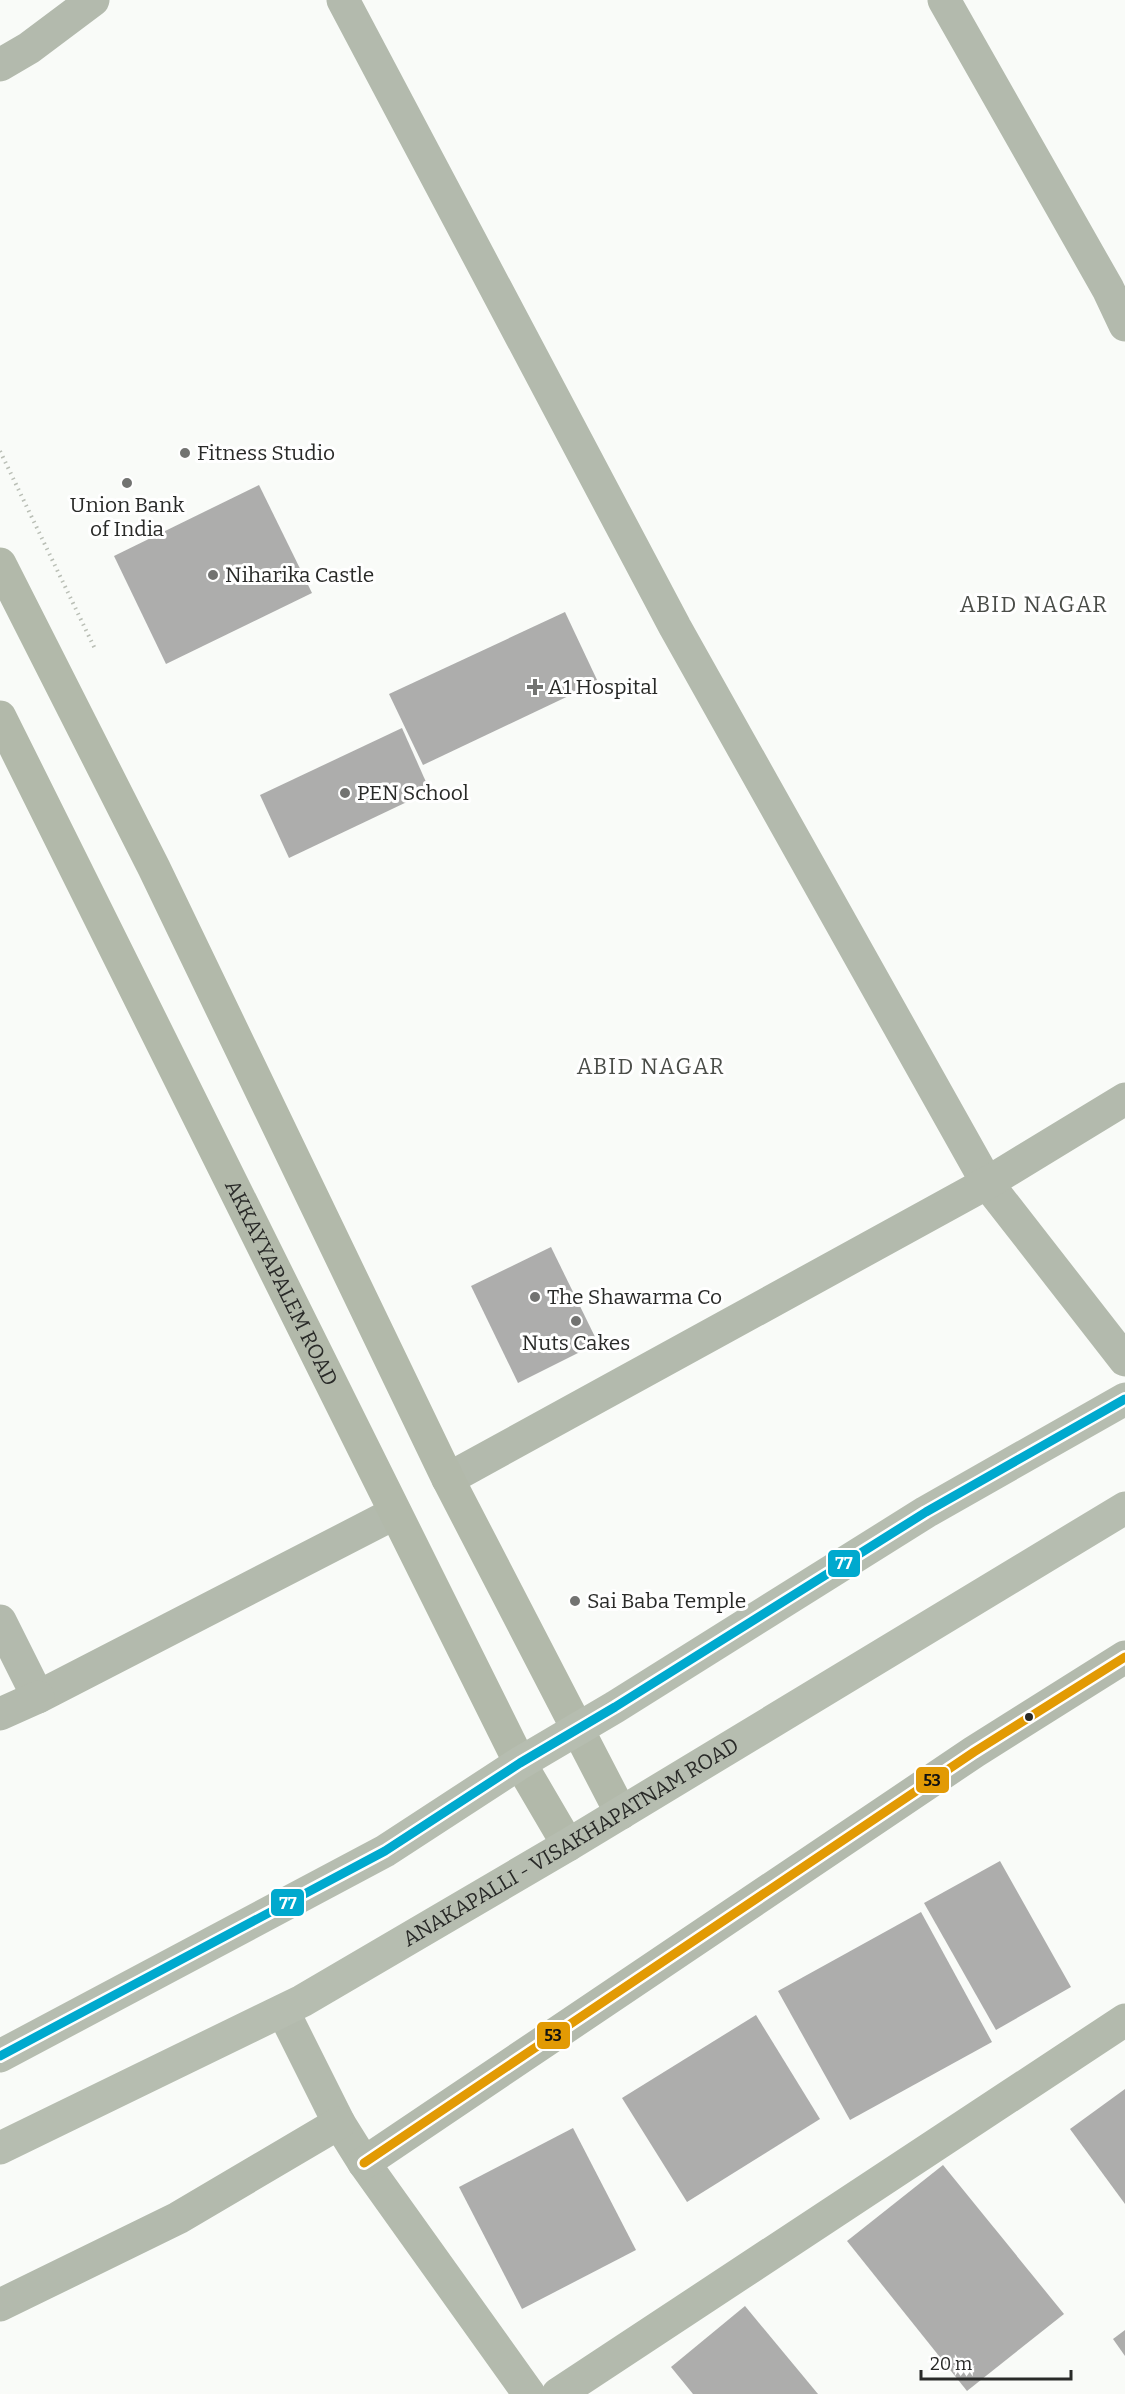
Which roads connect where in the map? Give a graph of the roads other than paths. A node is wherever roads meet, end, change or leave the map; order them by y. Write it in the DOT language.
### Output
graph roads {
  1 [pos="93,0"];
  2 [pos="343,0"];
  3 [pos="944,0"];
  4 [pos="0,65"];
  5 [pos="1125,325"];
  6 [pos="0,564"];
  7 [pos="0,717"];
  8 [pos="1125,1099"];
  9 [pos="987,1183"];
  10 [pos="1125,1360"];
  11 [pos="1125,1399"];
  12 [pos="448,1479"];
  13 [pos="1125,1508"];
  14 [pos="395,1513"];
  15 [pos="0,1621"];
  16 [pos="1125,1657"];
  17 [pos="38,1697"];
  18 [pos="0,1714"];
  19 [pos="577,1731"];
  20 [pos="520,1763"];
  21 [pos="621,1813"];
  22 [pos="568,1845"];
  23 [pos="283,2011"];
  24 [pos="1125,2020"];
  25 [pos="0,2056"];
  26 [pos="339,2124"];
  27 [pos="0,2148"];
  28 [pos="364,2163"];
  29 [pos="0,2305"];
  30 [pos="529,2394"];
  31 [pos="558,2394"];
  1 -- 4 [label="street"];
  2 -- 9 [label="street"];
  3 -- 5 [label="street"];
  6 -- 12 [label="main road"];
  7 -- 14 [label="main road, AKKAYYAPALEM ROAD"];
  8 -- 9 [label="street"];
  9 -- 10 [label="street"];
  9 -- 12 [label="street"];
  11 -- 19 [label="main road"];
  12 -- 19 [label="main road"];
  13 -- 21 [label="main road, ANAKAPALLI - VISAKHAPATNAM ROAD"];
  14 -- 17 [label="street"];
  14 -- 20 [label="main road, AKKAYYAPALEM ROAD"];
  15 -- 17 [label="street"];
  16 -- 28 [label="street"];
  17 -- 18 [label="street"];
  19 -- 20 [label="main road"];
  19 -- 21 [label="main road"];
  20 -- 22 [label="main road, AKKAYYAPALEM ROAD"];
  20 -- 25 [label="main road"];
  21 -- 22 [label="main road, ANAKAPALLI - VISAKHAPATNAM ROAD"];
  22 -- 23 [label="main road, ANAKAPALLI - VISAKHAPATNAM ROAD"];
  23 -- 26 [label="street"];
  23 -- 27 [label="main road, ANAKAPALLI - VISAKHAPATNAM ROAD"];
  24 -- 31 [label="street"];
  26 -- 28 [label="street"];
  26 -- 29 [label="street"];
  28 -- 30 [label="street"];
}
